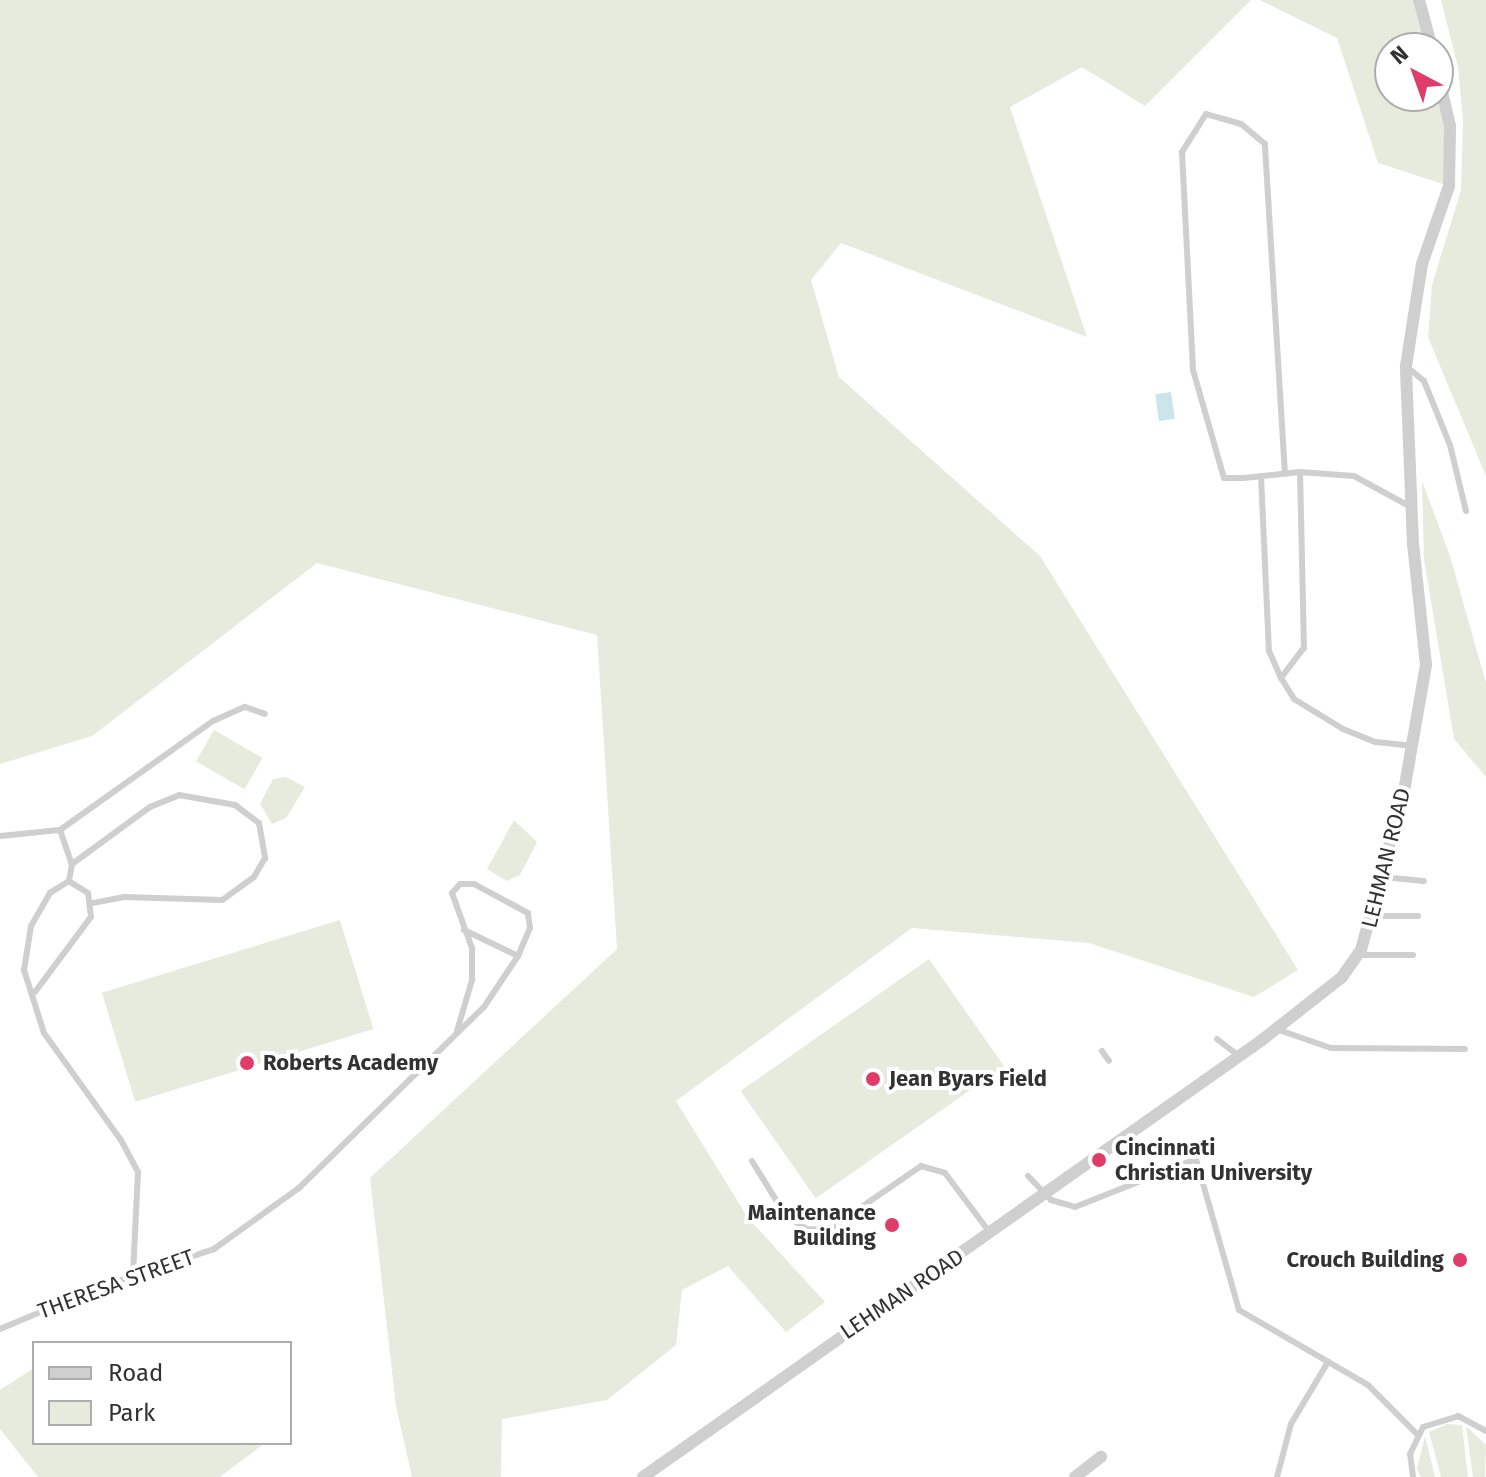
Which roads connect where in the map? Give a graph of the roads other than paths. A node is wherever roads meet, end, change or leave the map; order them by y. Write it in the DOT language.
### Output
graph roads {
  1 [pos="1419,0"];
  2 [pos="1428,32"];
  3 [pos="1447,112"];
  4 [pos="1406,366"];
  5 [pos="1300,472"];
  6 [pos="1285,474"];
  7 [pos="1261,476"];
  8 [pos="1412,507"];
  9 [pos="1466,511"];
  10 [pos="1281,678"];
  11 [pos="265,714"];
  12 [pos="1412,746"];
  13 [pos="60,830"];
  14 [pos="0,836"];
  15 [pos="72,864"];
  16 [pos="1382,877"];
  17 [pos="69,881"];
  18 [pos="1424,881"];
  19 [pos="93,903"];
  20 [pos="1373,916"];
  21 [pos="1418,916"];
  22 [pos="464,930"];
  23 [pos="1357,955"];
  24 [pos="1413,955"];
  25 [pos="518,956"];
  26 [pos="35,992"];
  27 [pos="1276,1029"];
  28 [pos="457,1031"];
  29 [pos="1217,1039"];
  30 [pos="1465,1049"];
  31 [pos="1102,1051"];
  32 [pos="1239,1056"];
  33 [pos="1109,1061"];
  34 [pos="752,1161"];
  35 [pos="1028,1176"];
  36 [pos="1044,1195"];
  37 [pos="991,1234"];
  38 [pos="133,1276"];
  39 [pos="0,1329"];
  40 [pos="1328,1362"];
  41 [pos="1486,1431"];
  42 [pos="1417,1434"];
  43 [pos="1101,1457"];
  44 [pos="1412,1476"];
  45 [pos="643,1477"];
  46 [pos="1075,1477"];
  47 [pos="1277,1477"];
  1 -- 2 [label="street"];
  3 -- 4 [label="street, LEHMAN ROAD"];
  4 -- 8 [label="street, LEHMAN ROAD"];
  4 -- 9 [label="lane"];
  5 -- 6 [label="lane"];
  5 -- 8 [label="lane"];
  5 -- 10 [label="lane"];
  6 -- 7 [label="lane"];
  6 -- 7 [label="lane"];
  7 -- 10 [label="lane"];
  8 -- 12 [label="street, LEHMAN ROAD"];
  10 -- 12 [label="lane"];
  11 -- 13 [label="lane"];
  12 -- 16 [label="street, LEHMAN ROAD"];
  13 -- 14 [label="lane"];
  13 -- 15 [label="lane"];
  15 -- 17 [label="lane"];
  15 -- 19 [label="lane"];
  16 -- 18 [label="lane"];
  16 -- 20 [label="street, LEHMAN ROAD"];
  17 -- 19 [label="lane"];
  17 -- 26 [label="lane"];
  19 -- 26 [label="lane"];
  20 -- 21 [label="lane"];
  20 -- 23 [label="street, LEHMAN ROAD"];
  22 -- 25 [label="lane"];
  22 -- 25 [label="lane, THERESA STREET"];
  22 -- 28 [label="lane"];
  23 -- 24 [label="lane"];
  23 -- 27 [label="street, LEHMAN ROAD"];
  25 -- 28 [label="lane, THERESA STREET"];
  26 -- 38 [label="lane"];
  27 -- 30 [label="lane"];
  27 -- 32 [label="street, LEHMAN ROAD"];
  28 -- 38 [label="lane, THERESA STREET"];
  29 -- 32 [label="lane"];
  31 -- 33 [label="lane"];
  32 -- 36 [label="street, LEHMAN ROAD"];
  34 -- 37 [label="lane"];
  35 -- 36 [label="lane"];
  36 -- 37 [label="street, LEHMAN ROAD"];
  36 -- 40 [label="lane"];
  37 -- 45 [label="street, LEHMAN ROAD"];
  38 -- 39 [label="lane, THERESA STREET"];
  40 -- 42 [label="lane"];
  40 -- 47 [label="lane"];
  41 -- 42 [label="lane"];
  42 -- 44 [label="lane"];
  43 -- 46 [label="street"];
}
